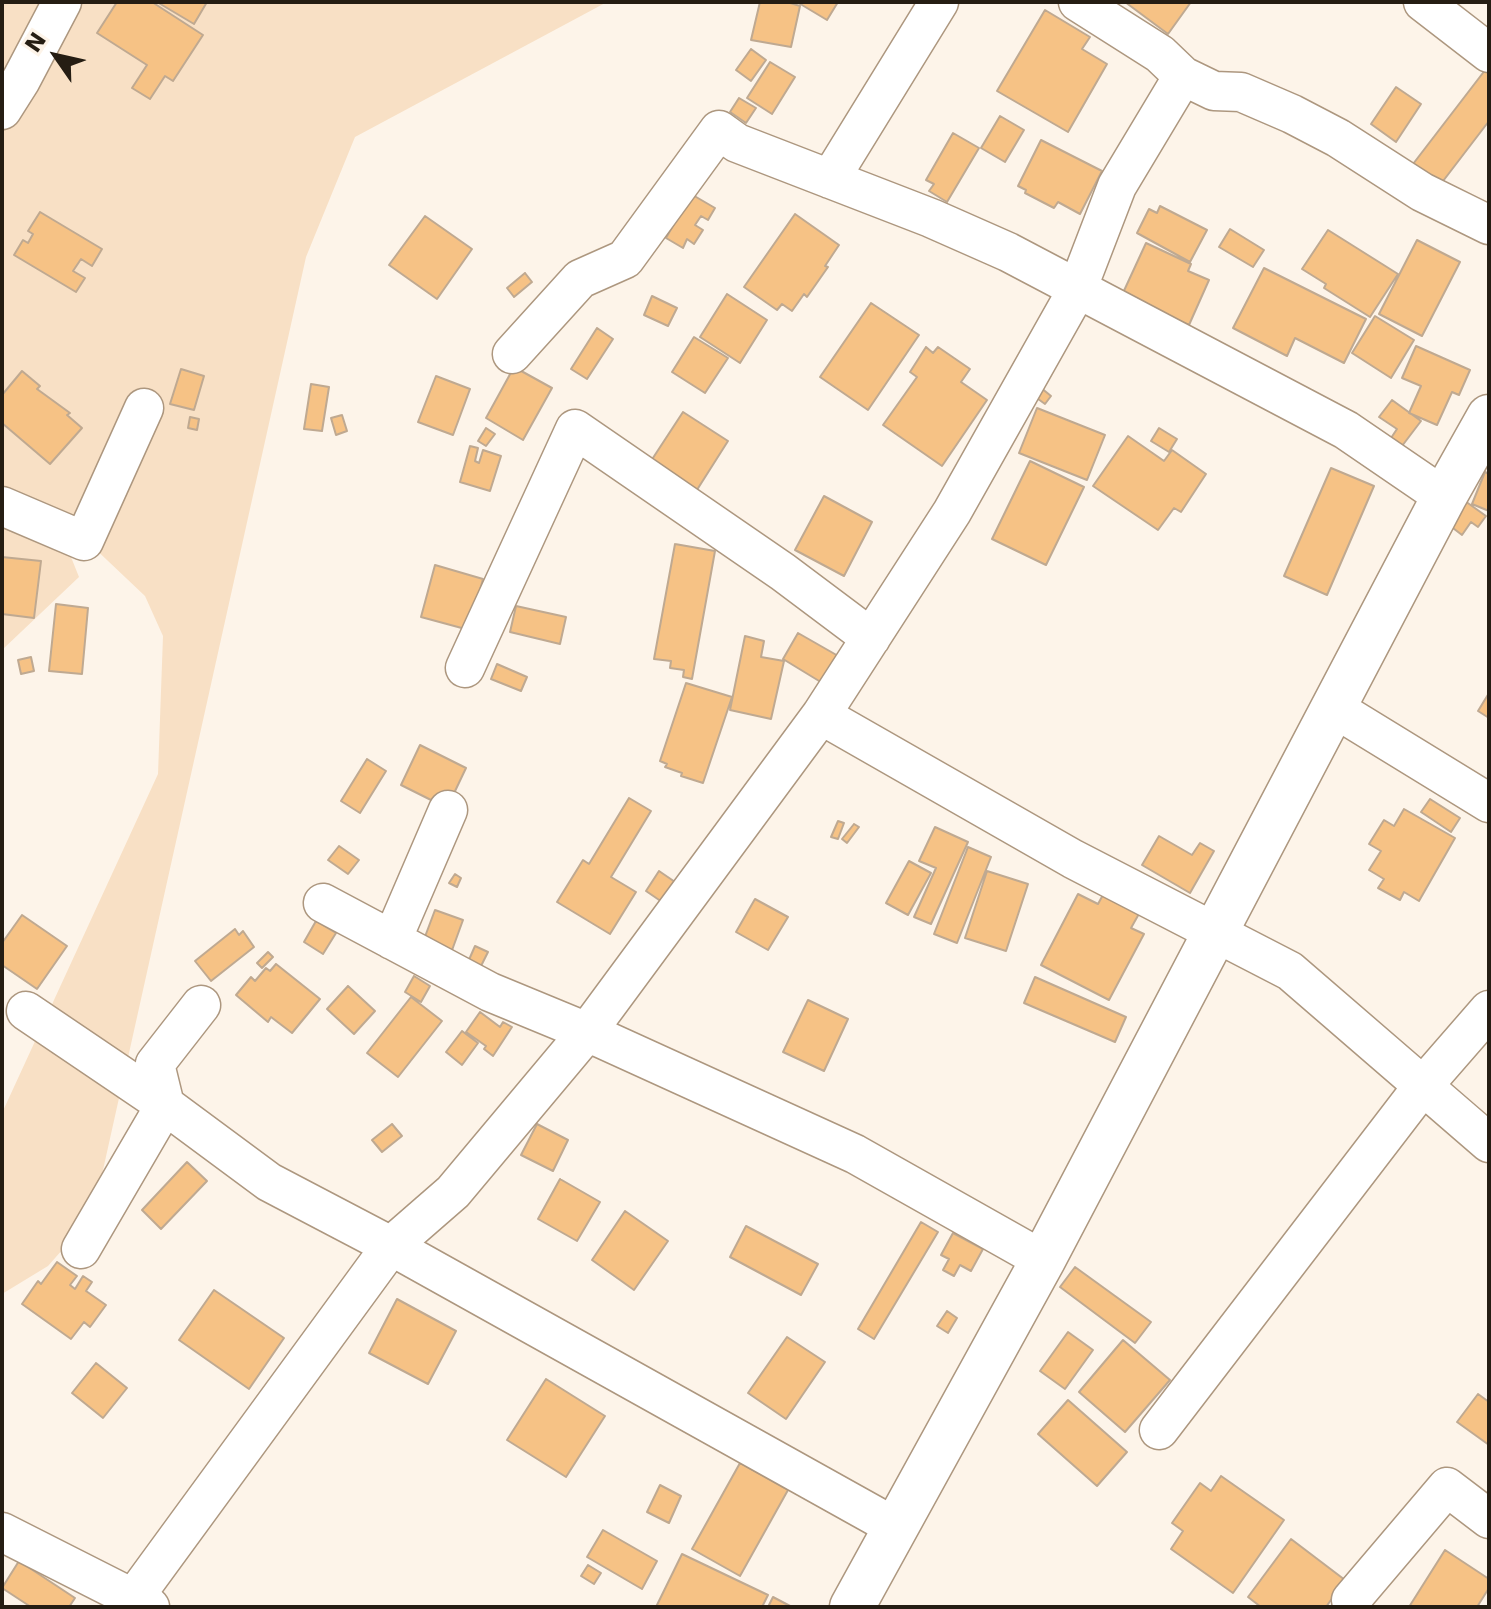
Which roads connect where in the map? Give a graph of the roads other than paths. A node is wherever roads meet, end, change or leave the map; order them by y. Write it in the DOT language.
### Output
graph roads {
  1 [pos="62,2"];
  2 [pos="939,2"];
  3 [pos="1078,2"];
  4 [pos="1431,4"];
  5 [pos="1489,53"];
  6 [pos="1183,76"];
  7 [pos="2,110"];
  8 [pos="830,179"];
  9 [pos="1489,225"];
  10 [pos="1077,290"];
  11 [pos="512,354"];
  12 [pos="144,408"];
  13 [pos="1489,417"];
  14 [pos="1444,497"];
  15 [pos="2,506"];
  16 [pos="871,638"];
  17 [pos="465,668"];
  18 [pos="1334,708"];
  19 [pos="821,715"];
  20 [pos="1489,803"];
  21 [pos="448,810"];
  22 [pos="323,903"];
  23 [pos="1215,935"];
  24 [pos="392,940"];
  25 [pos="201,1005"];
  26 [pos="1489,1010"];
  27 [pos="26,1011"];
  28 [pos="587,1032"];
  29 [pos="1422,1087"];
  30 [pos="165,1105"];
  31 [pos="1489,1143"];
  32 [pos="391,1246"];
  33 [pos="81,1249"];
  34 [pos="1043,1260"];
  35 [pos="1159,1430"];
  36 [pos="1489,1519"];
  37 [pos="895,1527"];
  38 [pos="2,1532"];
  39 [pos="1351,1600"];
  40 [pos="136,1604"];
  41 [pos="852,1607"];
  1 -- 7 [label="street"];
  2 -- 8 [label="street"];
  3 -- 6 [label="street"];
  4 -- 5 [label="street"];
  6 -- 9 [label="street"];
  6 -- 10 [label="street"];
  8 -- 10 [label="street"];
  8 -- 11 [label="street"];
  10 -- 14 [label="street"];
  10 -- 16 [label="street"];
  12 -- 15 [label="street"];
  13 -- 14 [label="street"];
  14 -- 18 [label="street"];
  16 -- 17 [label="street"];
  16 -- 19 [label="street"];
  18 -- 20 [label="street"];
  18 -- 23 [label="street"];
  19 -- 23 [label="street"];
  19 -- 28 [label="street"];
  21 -- 24 [label="street"];
  22 -- 24 [label="street"];
  23 -- 29 [label="street"];
  23 -- 34 [label="street"];
  24 -- 28 [label="street"];
  25 -- 30 [label="street"];
  26 -- 29 [label="street"];
  27 -- 30 [label="street"];
  28 -- 32 [label="street"];
  28 -- 34 [label="street"];
  29 -- 31 [label="street"];
  29 -- 35 [label="street"];
  30 -- 32 [label="street"];
  30 -- 33 [label="street"];
  32 -- 37 [label="street"];
  32 -- 40 [label="street"];
  34 -- 37 [label="street"];
  36 -- 39 [label="street"];
  37 -- 41 [label="street"];
  38 -- 40 [label="street"];
}
